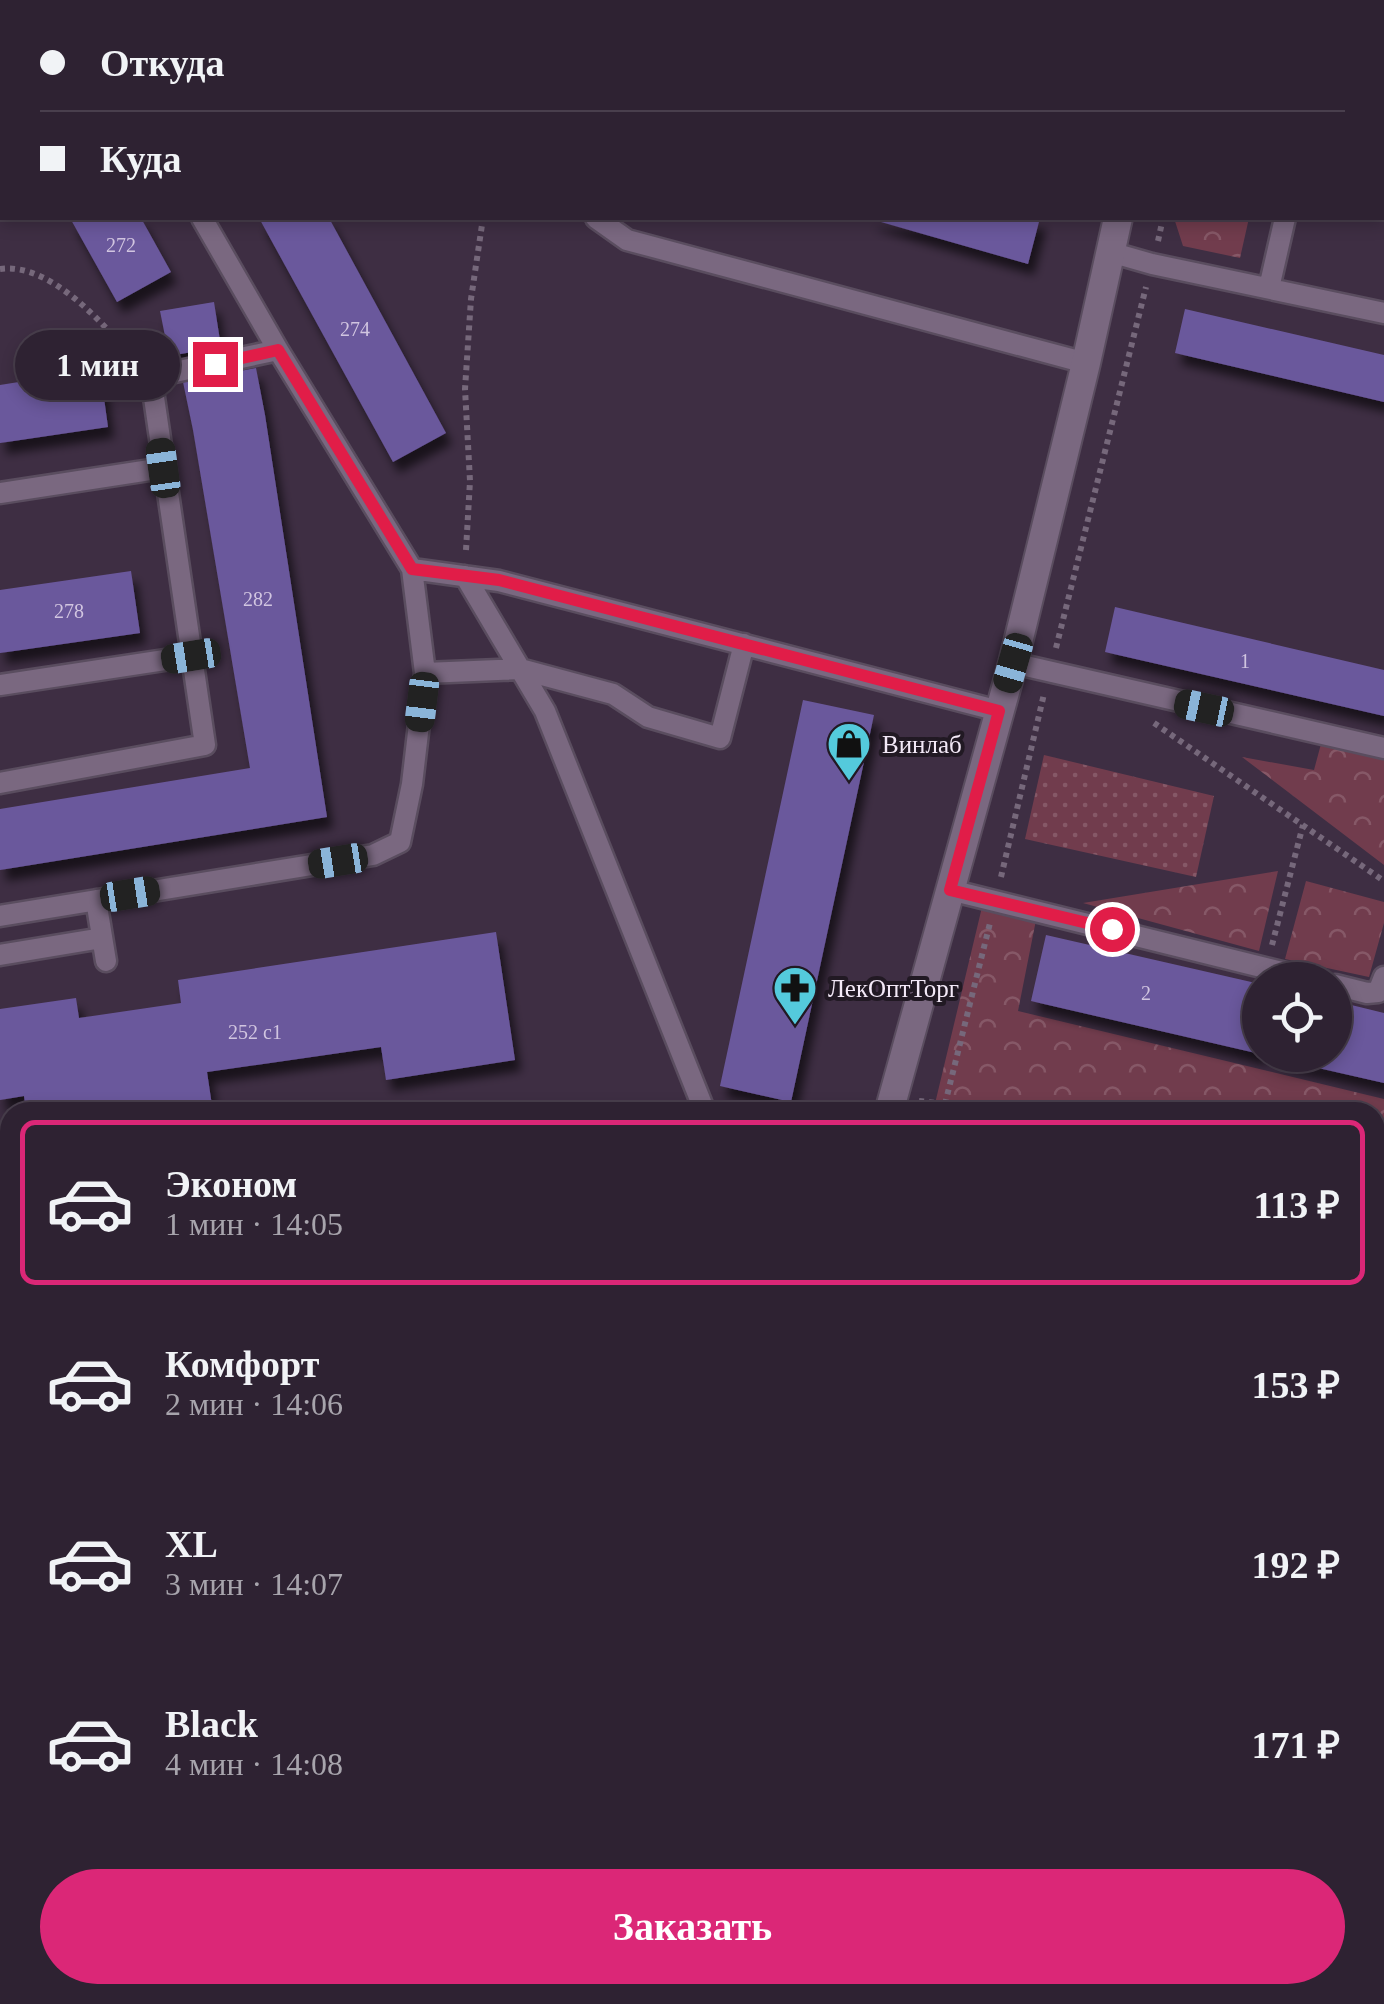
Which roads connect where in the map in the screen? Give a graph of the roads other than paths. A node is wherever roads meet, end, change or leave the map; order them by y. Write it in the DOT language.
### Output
graph roads {
  1 [pos="206,220"];
  2 [pos="599,220"];
  3 [pos="1118,220"];
  4 [pos="1285,220"];
  5 [pos="1110,252"];
  6 [pos="1269,288"];
  7 [pos="1384,313"];
  8 [pos="278,350"];
  9 [pos="1086,363"];
  10 [pos="163,468"];
  11 [pos="0,493"];
  12 [pos="412,569"];
  13 [pos="465,576"];
  14 [pos="744,644"];
  15 [pos="191,656"];
  16 [pos="1013,663"];
  17 [pos="520,669"];
  18 [pos="425,674"];
  19 [pos="0,685"];
  20 [pos="999,711"];
  21 [pos="1384,748"];
  22 [pos="0,782"];
  23 [pos="950,890"];
  24 [pos="96,900"];
  25 [pos="0,916"];
  26 [pos="102,938"];
  27 [pos="0,955"];
  28 [pos="106,960"];
  29 [pos="1242,962"];
  30 [pos="1384,977"];
  31 [pos="1352,989"];
  32 [pos="701,1102"];
  33 [pos="892,1102"];
  1 -- 8 [label="lane"];
  2 -- 9 [label="lane"];
  3 -- 5 [label="street"];
  4 -- 6 [label="lane"];
  5 -- 6 [label="lane"];
  5 -- 9 [label="street"];
  6 -- 7 [label="lane"];
  8 -- 10 [label="lane"];
  8 -- 12 [label="lane"];
  9 -- 16 [label="street"];
  10 -- 11 [label="lane"];
  10 -- 15 [label="lane"];
  12 -- 13 [label="lane"];
  12 -- 18 [label="lane"];
  13 -- 14 [label="lane"];
  13 -- 17 [label="lane"];
  14 -- 17 [label="lane"];
  14 -- 20 [label="lane"];
  15 -- 19 [label="lane"];
  15 -- 22 [label="lane"];
  16 -- 20 [label="street"];
  16 -- 21 [label="lane"];
  17 -- 18 [label="lane"];
  17 -- 32 [label="lane"];
  18 -- 24 [label="lane"];
  20 -- 23 [label="street"];
  23 -- 29 [label="lane"];
  23 -- 33 [label="street"];
  24 -- 25 [label="lane"];
  24 -- 26 [label="lane"];
  26 -- 27 [label="lane"];
  26 -- 28 [label="lane"];
  30 -- 31 [label="lane"];
}
